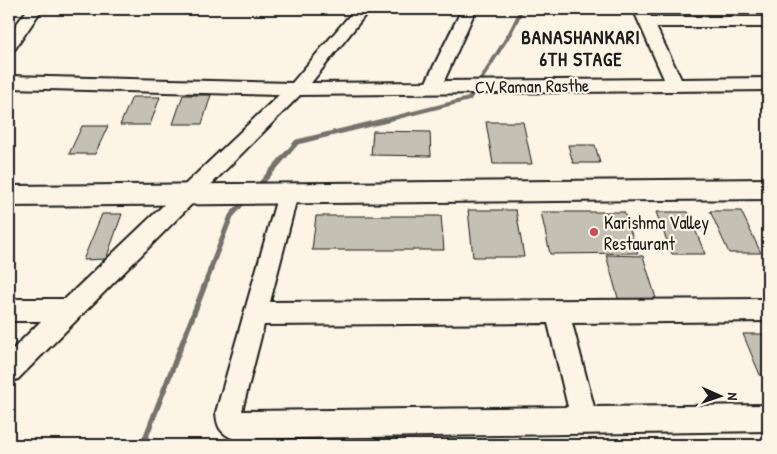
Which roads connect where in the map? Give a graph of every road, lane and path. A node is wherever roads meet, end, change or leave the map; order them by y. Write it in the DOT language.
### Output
graph roads {
  1 [pos="35,9"];
  2 [pos="363,9"];
  3 [pos="469,9"];
  4 [pos="643,16"];
  5 [pos="768,22"];
  6 [pos="9,45"];
  7 [pos="9,82"];
  8 [pos="675,84"];
  9 [pos="768,84"];
  10 [pos="432,88"];
  11 [pos="296,89"];
  12 [pos="768,172"];
  13 [pos="204,177"];
  14 [pos="9,178"];
  15 [pos="768,189"];
  16 [pos="288,194"];
  17 [pos="186,195"];
  18 [pos="9,196"];
  19 [pos="9,310"];
  20 [pos="69,310"];
  21 [pos="768,310"];
  22 [pos="557,312"];
  23 [pos="255,314"];
  24 [pos="9,370"];
  25 [pos="768,418"];
  26 [pos="584,420"];
  1 -- 6 [label="street"];
  2 -- 11 [label="street"];
  3 -- 10 [label="street"];
  4 -- 5 [label="street"];
  4 -- 8 [label="street"];
  7 -- 11 [label="street, CV Raman Rasthe"];
  8 -- 9 [label="street, CV Raman Rasthe"];
  8 -- 10 [label="street, CV Raman Rasthe"];
  10 -- 11 [label="street, CV Raman Rasthe"];
  11 -- 13 [label="street"];
  12 -- 13 [label="main road"];
  13 -- 14 [label="main road"];
  13 -- 17 [label="street"];
  15 -- 16 [label="main road"];
  16 -- 17 [label="main road"];
  16 -- 23 [label="street"];
  17 -- 18 [label="main road"];
  17 -- 20 [label="street"];
  19 -- 20 [label="street"];
  20 -- 24 [label="street"];
  21 -- 22 [label="street"];
  22 -- 23 [label="street"];
  22 -- 26 [label="street"];
  23 -- 26 [label="street"];
  25 -- 26 [label="street"];
}
